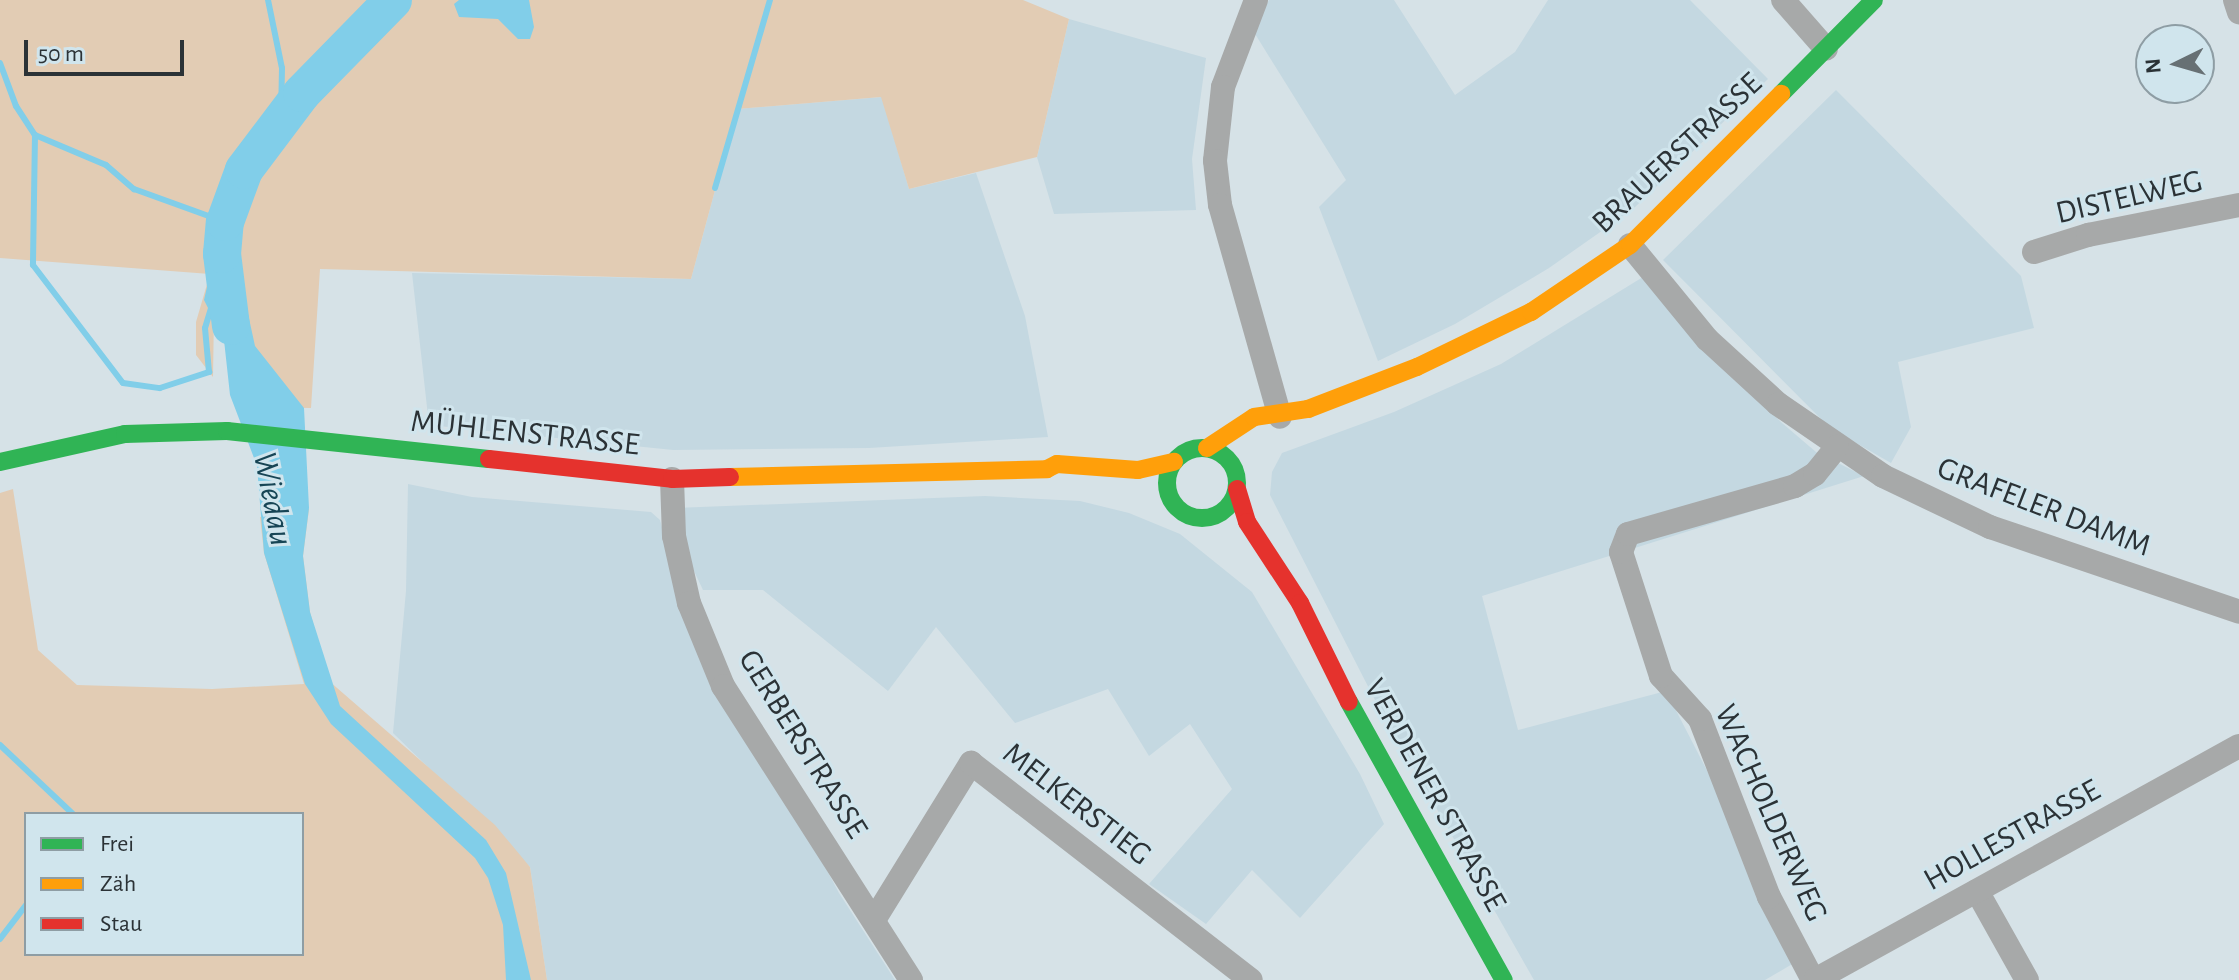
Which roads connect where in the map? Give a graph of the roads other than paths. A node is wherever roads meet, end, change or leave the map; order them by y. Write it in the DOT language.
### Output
graph roads {
  1 [pos="1256,0"];
  2 [pos="1783,0"];
  3 [pos="1874,0"];
  4 [pos="2235,0"];
  5 [pos="2239,12"];
  6 [pos="1826,49"];
  7 [pos="2239,205"];
  8 [pos="1630,245"];
  9 [pos="2034,252"];
  10 [pos="1276,425"];
  11 [pos="1837,447"];
  12 [pos="1207,448"];
  13 [pos="1247,452"];
  14 [pos="0,462"];
  15 [pos="1174,462"];
  16 [pos="1047,469"];
  17 [pos="672,479"];
  18 [pos="1237,483"];
  19 [pos="1106,488"];
  20 [pos="1148,492"];
  21 [pos="1174,505"];
  22 [pos="1204,519"];
  23 [pos="2239,612"];
  24 [pos="1314,640"];
  25 [pos="2239,746"];
  26 [pos="1977,891"];
  27 [pos="874,920"];
  28 [pos="911,980"];
  29 [pos="1251,980"];
  30 [pos="1504,980"];
  31 [pos="1814,980"];
  32 [pos="2027,980"];
  1 -- 10 [label="street"];
  2 -- 6 [label="street"];
  3 -- 6 [label="main road, BRAUERSTRASSE"];
  4 -- 5 [label="street"];
  6 -- 8 [label="main road, BRAUERSTRASSE"];
  7 -- 9 [label="street, DISTELWEG"];
  8 -- 10 [label="main road, BRAUERSTRASSE"];
  8 -- 11 [label="street, GRAFELER DAMM"];
  10 -- 12 [label="main road, BRAUERSTRASSE"];
  11 -- 23 [label="street, GRAFELER DAMM"];
  11 -- 31 [label="street, WACHOLDERWEG"];
  12 -- 15 [label="main road"];
  12 -- 18 [label="main road"];
  13 -- 18 [label="main road"];
  14 -- 17 [label="main road, MÜHLENSTRASSE"];
  15 -- 16 [label="main road, MÜHLENSTRASSE"];
  15 -- 21 [label="main road"];
  16 -- 17 [label="main road, MÜHLENSTRASSE"];
  16 -- 19 [label="main road, MÜHLENSTRASSE"];
  17 -- 27 [label="street, GERBERSTRASSE"];
  18 -- 22 [label="main road"];
  18 -- 24 [label="main road, VERDENER STRASSE"];
  20 -- 21 [label="main road"];
  21 -- 22 [label="main road"];
  22 -- 24 [label="main road, VERDENER STRASSE"];
  24 -- 30 [label="main road, VERDENER STRASSE"];
  25 -- 26 [label="street, HOLLESTRASSE"];
  26 -- 31 [label="street, HOLLESTRASSE"];
  26 -- 32 [label="street"];
  27 -- 28 [label="street, GERBERSTRASSE"];
  27 -- 29 [label="street, MELKERSTIEG"];
}
